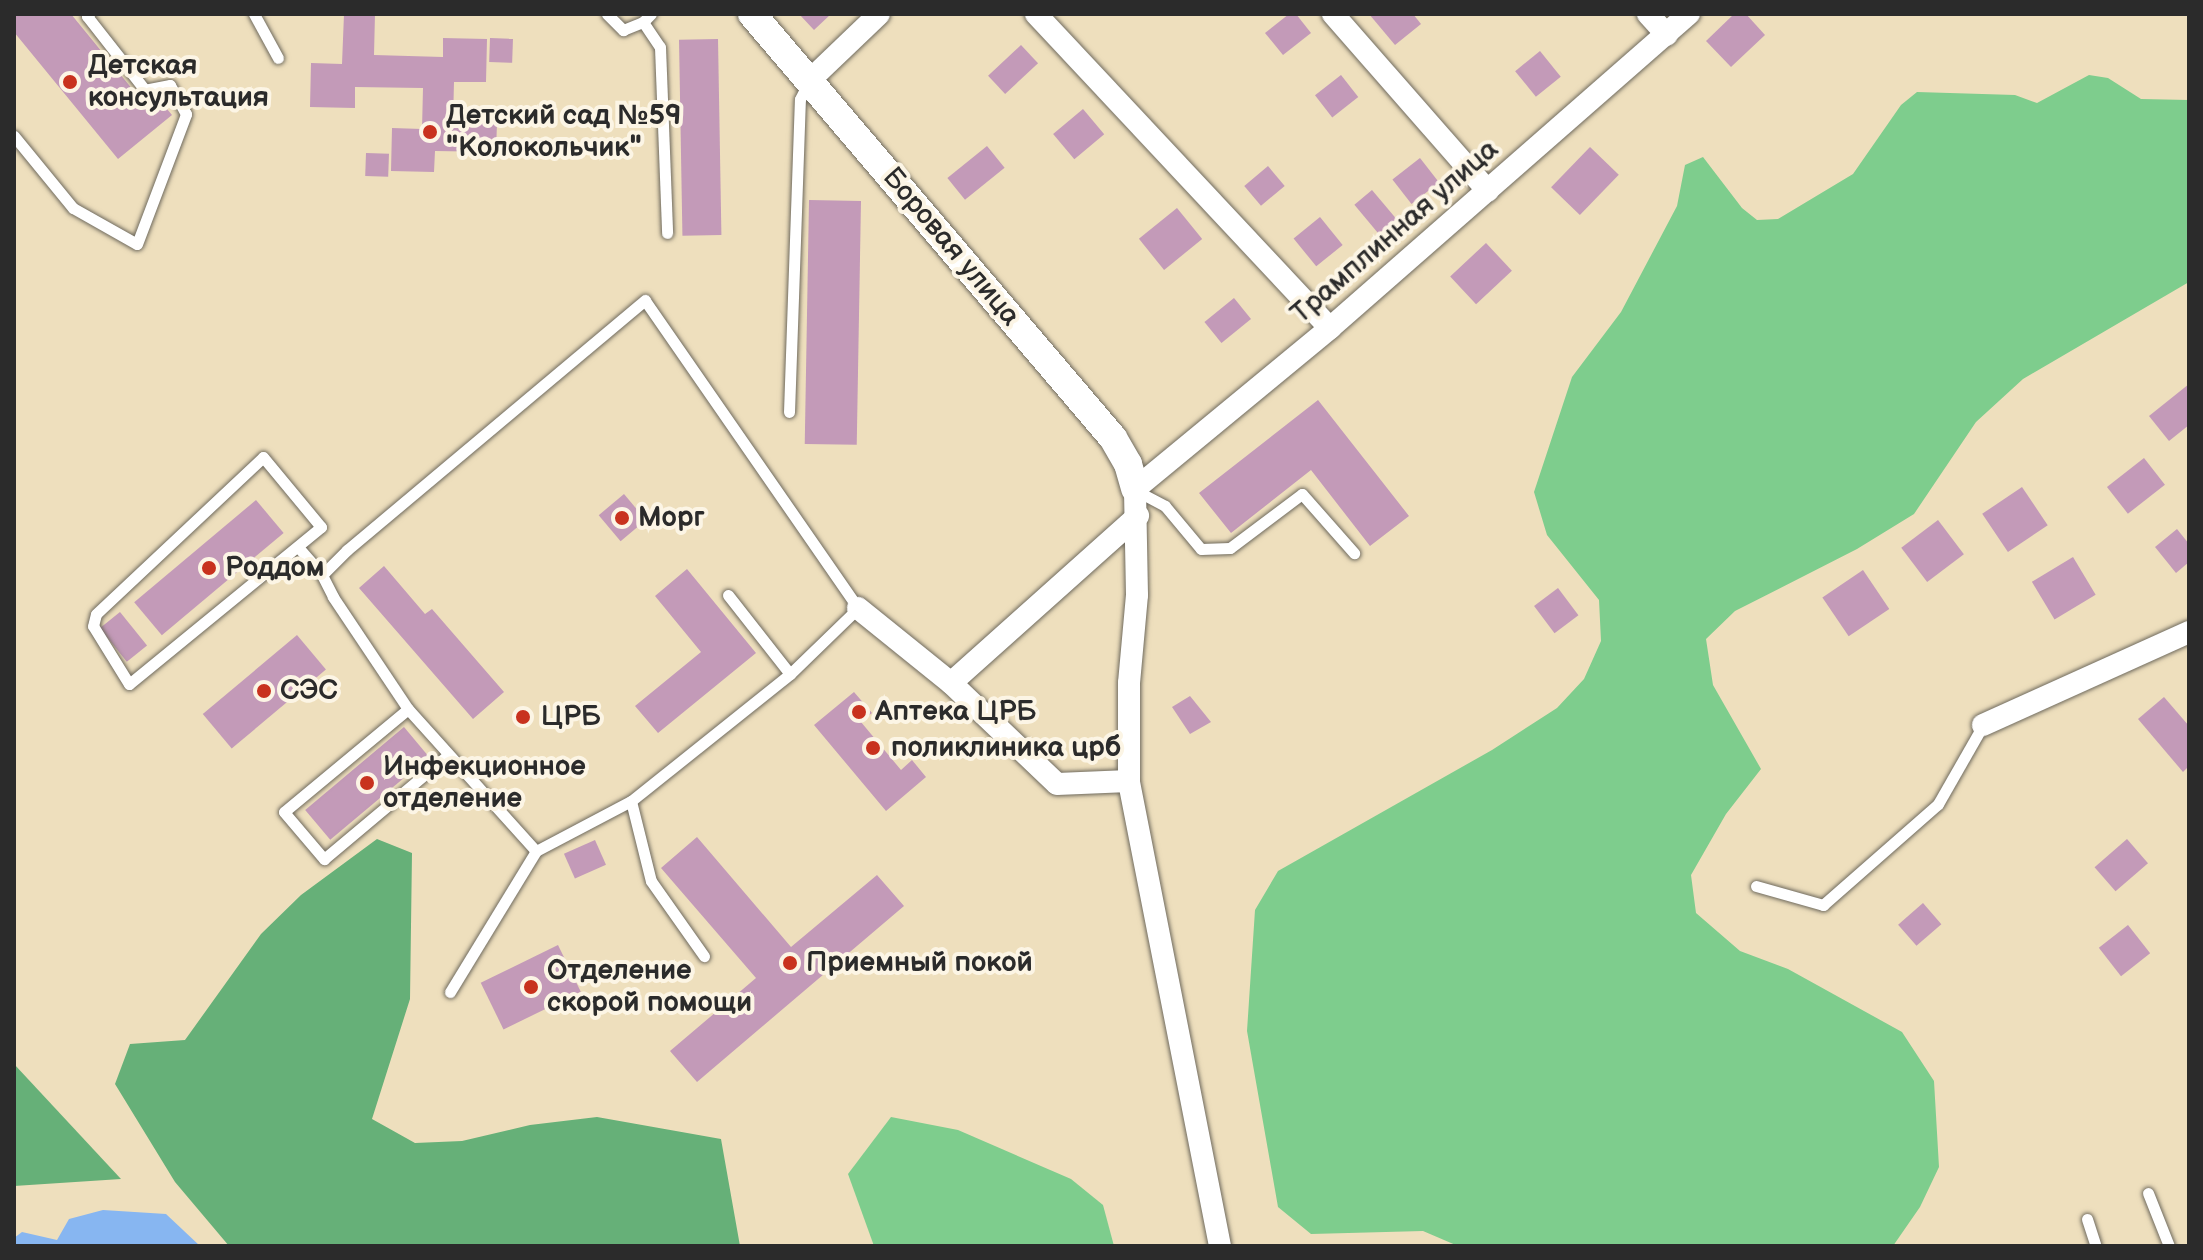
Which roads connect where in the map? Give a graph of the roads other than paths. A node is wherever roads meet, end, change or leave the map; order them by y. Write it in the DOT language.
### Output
graph roads {
  1 [pos="89,14"];
  2 [pos="254,14"];
  3 [pos="607,14"];
  4 [pos="752,14"];
  5 [pos="879,14"];
  6 [pos="1036,14"];
  7 [pos="1333,14"];
  8 [pos="1648,14"];
  9 [pos="1689,14"];
  10 [pos="647,18"];
  11 [pos="1667,35"];
  12 [pos="278,58"];
  13 [pos="810,80"];
  14 [pos="14,136"];
  15 [pos="1488,191"];
  16 [pos="667,233"];
  17 [pos="1330,328"];
  18 [pos="789,412"];
  19 [pos="1136,503"];
  20 [pos="298,547"];
  21 [pos="1354,553"];
  22 [pos="322,575"];
  23 [pos="728,595"];
  24 [pos="858,608"];
  25 [pos="2189,632"];
  26 [pos="790,674"];
  27 [pos="951,683"];
  28 [pos="408,709"];
  29 [pos="1983,725"];
  30 [pos="448,755"];
  31 [pos="1129,781"];
  32 [pos="631,801"];
  33 [pos="536,851"];
  34 [pos="1756,886"];
  35 [pos="704,956"];
  36 [pos="450,992"];
  37 [pos="2148,1193"];
  38 [pos="2087,1219"];
  39 [pos="1220,1246"];
  40 [pos="2096,1246"];
  41 [pos="2169,1246"];
  1 -- 14 [label="lane"];
  2 -- 12 [label="lane"];
  3 -- 10 [label="lane"];
  4 -- 13 [label="street, Боровая улица"];
  5 -- 13 [label="street"];
  6 -- 17 [label="street"];
  7 -- 15 [label="street"];
  8 -- 11 [label="street"];
  9 -- 11 [label="street, Трамплинная улица"];
  10 -- 16 [label="lane"];
  11 -- 15 [label="street, Трамплинная улица"];
  13 -- 18 [label="lane"];
  13 -- 19 [label="street, Боровая улица"];
  15 -- 17 [label="street, Трамплинная улица"];
  17 -- 19 [label="street, Трамплинная улица"];
  19 -- 21 [label="lane"];
  19 -- 27 [label="street, Трамплинная улица"];
  19 -- 31 [label="street"];
  20 -- 20 [label="lane"];
  20 -- 22 [label="lane"];
  22 -- 24 [label="lane"];
  22 -- 28 [label="lane"];
  23 -- 26 [label="lane"];
  24 -- 26 [label="lane"];
  24 -- 27 [label="street"];
  25 -- 29 [label="street"];
  26 -- 32 [label="lane"];
  27 -- 31 [label="street"];
  28 -- 30 [label="lane"];
  28 -- 30 [label="lane"];
  29 -- 34 [label="lane"];
  30 -- 33 [label="lane"];
  31 -- 39 [label="street"];
  32 -- 33 [label="lane"];
  32 -- 35 [label="lane"];
  33 -- 36 [label="lane"];
  37 -- 41 [label="lane"];
  38 -- 40 [label="lane"];
}
